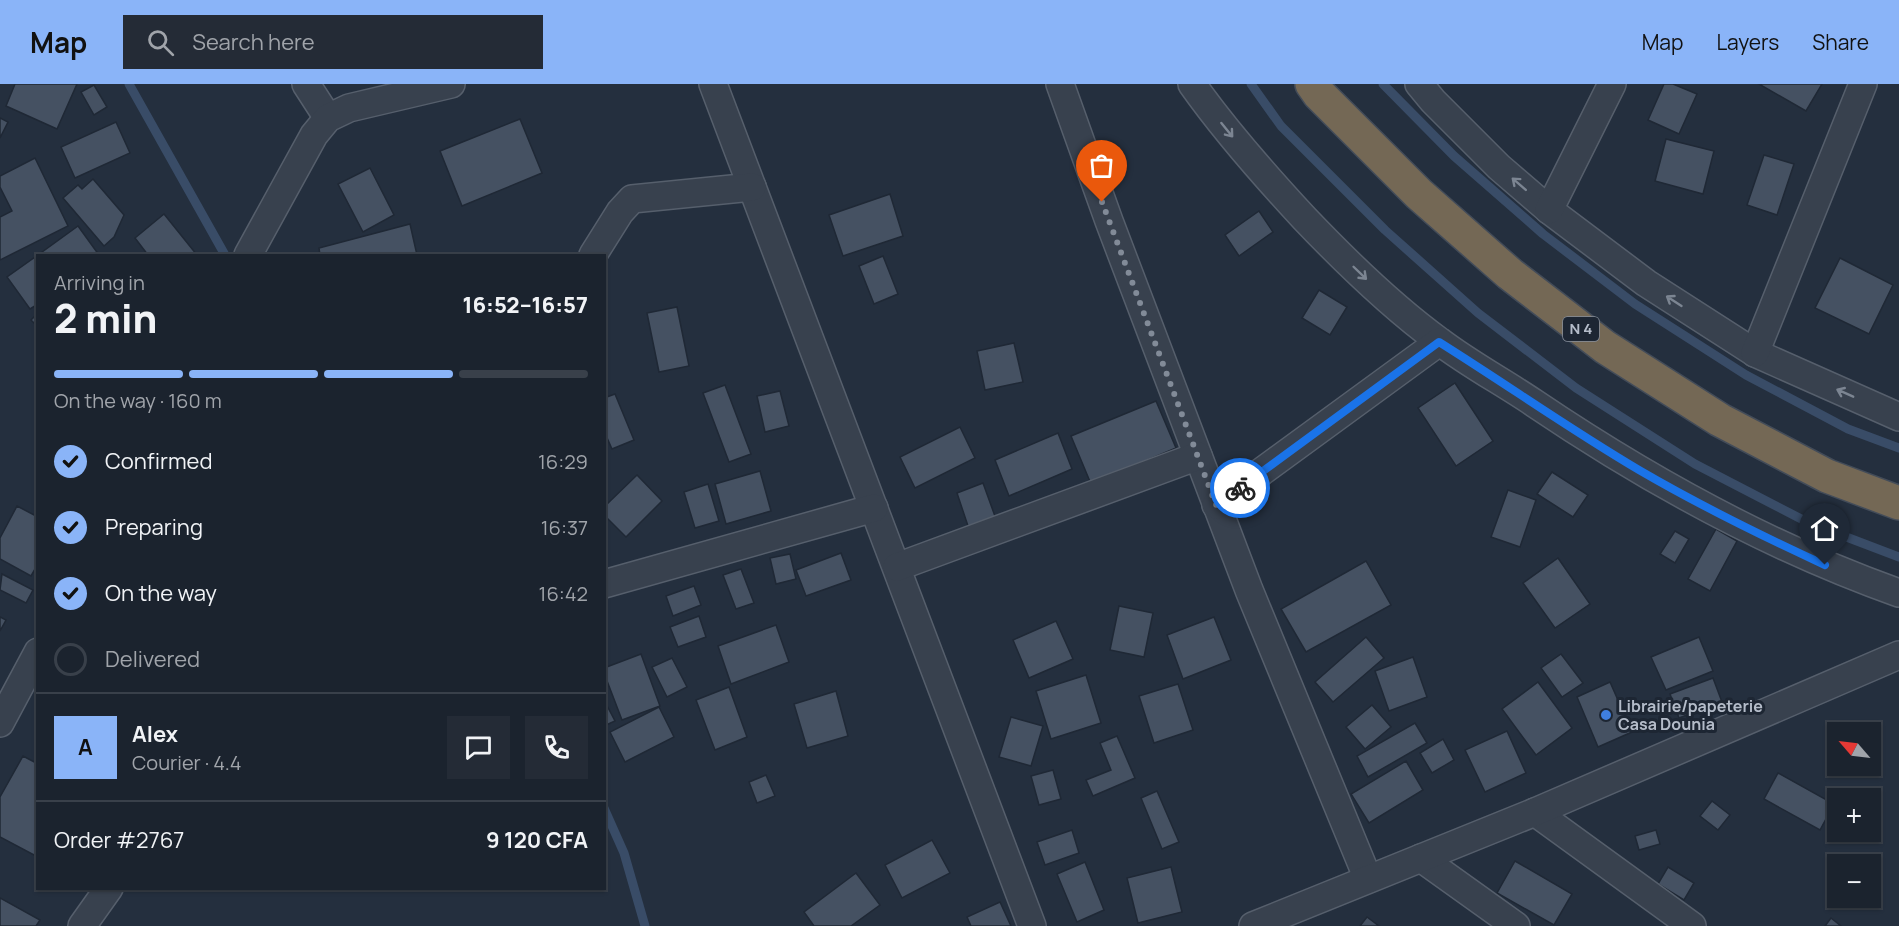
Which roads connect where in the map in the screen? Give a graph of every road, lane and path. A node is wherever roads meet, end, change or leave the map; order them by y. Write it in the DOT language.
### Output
graph roads {
  1 [pos="306,84"];
  2 [pos="451,84"];
  3 [pos="714,84"];
  4 [pos="1060,84"];
  5 [pos="1192,84"];
  6 [pos="1312,84"];
  7 [pos="1419,84"];
  8 [pos="1612,84"];
  9 [pos="1863,84"];
  10 [pos="328,118"];
  11 [pos="752,187"];
  12 [pos="1549,210"];
  13 [pos="249,254"];
  14 [pos="594,254"];
  15 [pos="1439,342"];
  16 [pos="1755,353"];
  17 [pos="1899,417"];
  18 [pos="1198,456"];
  19 [pos="1899,503"];
  20 [pos="1216,505"];
  21 [pos="874,508"];
  22 [pos="897,567"];
  23 [pos="606,583"];
  24 [pos="1899,593"];
  25 [pos="1899,655"];
  26 [pos="36,656"];
  27 [pos="0,723"];
  28 [pos="1535,812"];
  29 [pos="1421,858"];
  30 [pos="1368,879"];
  31 [pos="108,890"];
  32 [pos="82,926"];
  33 [pos="1032,926"];
  34 [pos="1253,926"];
  35 [pos="1516,926"];
  36 [pos="1692,926"];
  1 -- 10 [label="street"];
  2 -- 10 [label="street"];
  3 -- 11 [label="street"];
  4 -- 18 [label="street"];
  5 -- 15 [label="street, one-way"];
  6 -- 19 [label="highway, N 4"];
  12 -- 7 [label="street, one-way"];
  8 -- 12 [label="street"];
  9 -- 16 [label="street"];
  10 -- 13 [label="street"];
  11 -- 14 [label="street"];
  11 -- 21 [label="street"];
  16 -- 12 [label="street, one-way"];
  15 -- 20 [label="street"];
  15 -- 24 [label="street"];
  17 -- 16 [label="street, one-way"];
  18 -- 20 [label="street"];
  18 -- 22 [label="street"];
  20 -- 30 [label="street"];
  21 -- 22 [label="street"];
  21 -- 23 [label="street"];
  22 -- 33 [label="street"];
  25 -- 28 [label="street"];
  26 -- 27 [label="street"];
  28 -- 29 [label="street"];
  28 -- 36 [label="street"];
  29 -- 30 [label="street"];
  29 -- 35 [label="street"];
  30 -- 34 [label="street"];
  31 -- 32 [label="street"];
}
